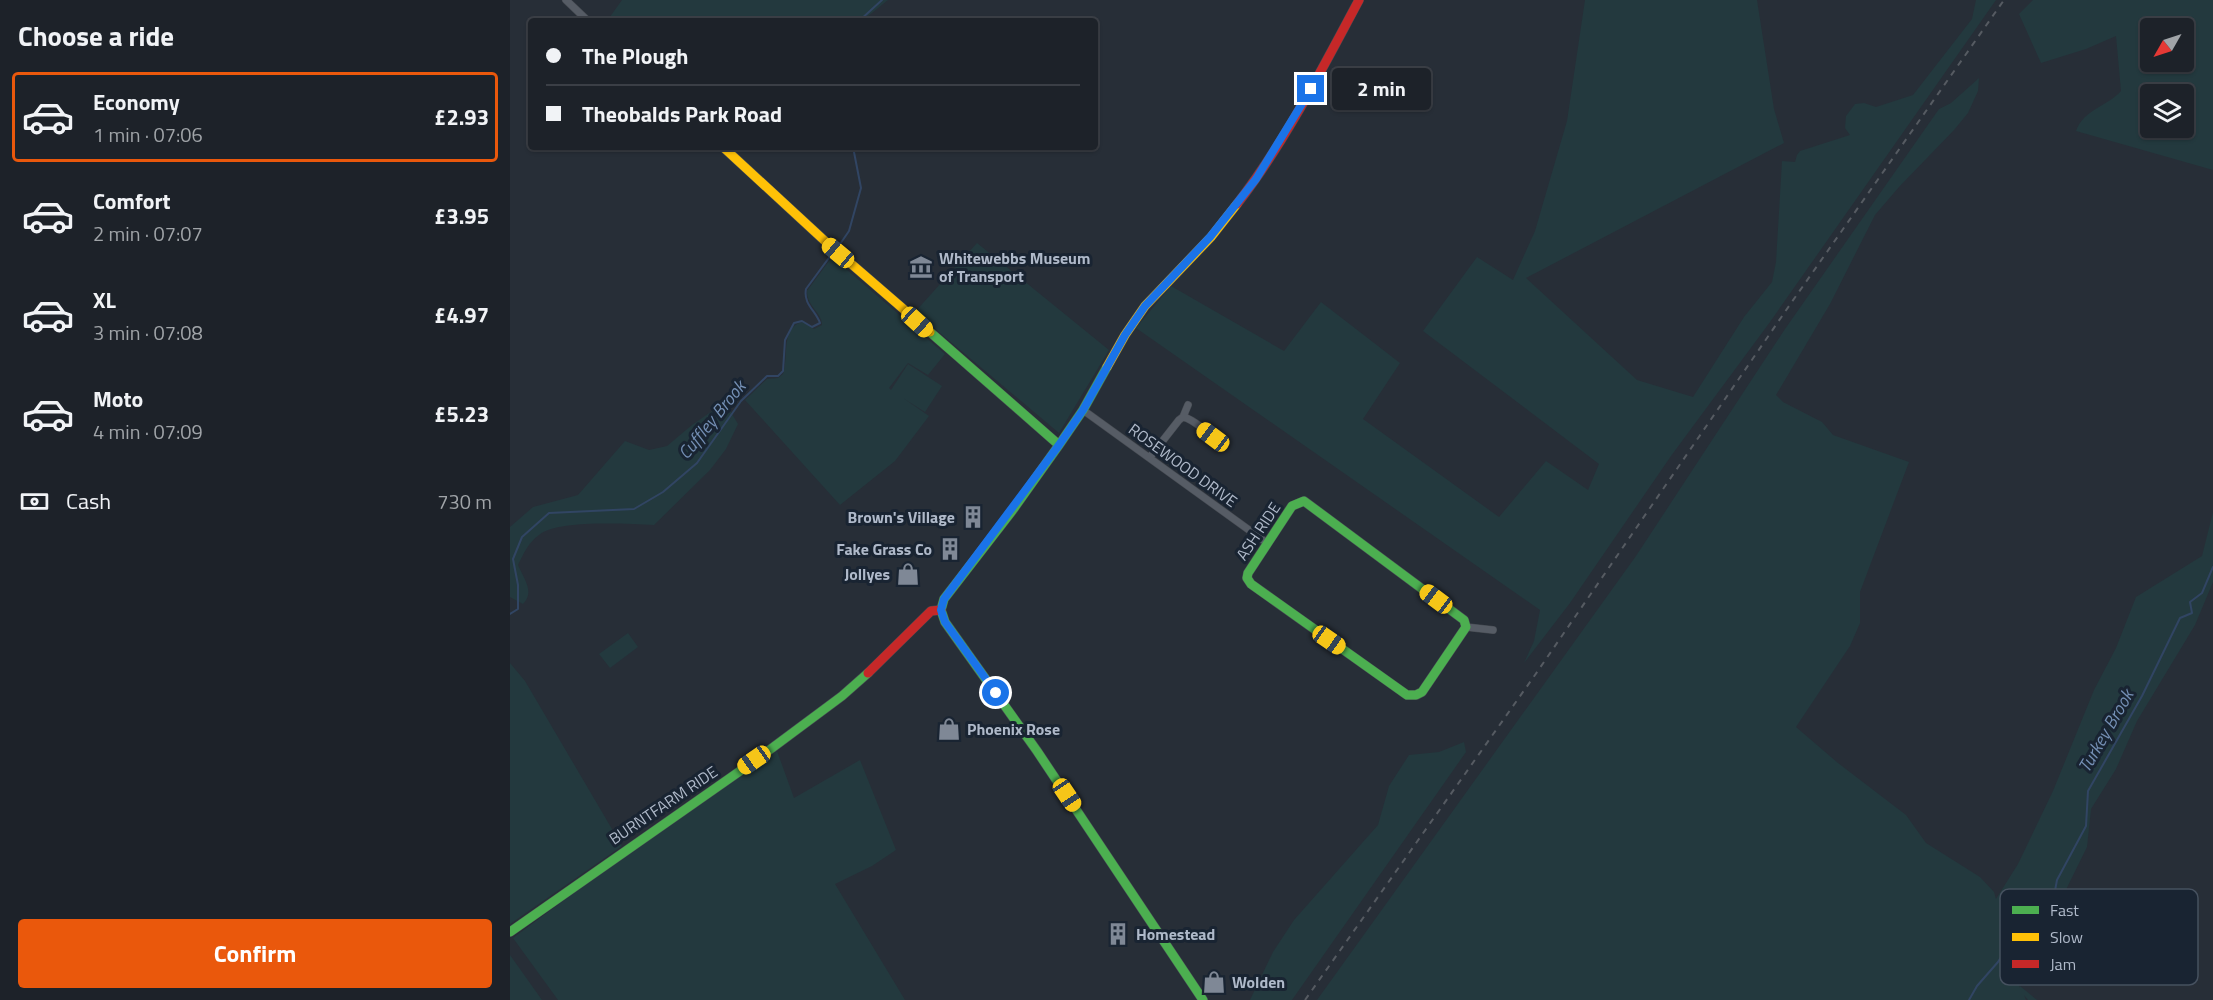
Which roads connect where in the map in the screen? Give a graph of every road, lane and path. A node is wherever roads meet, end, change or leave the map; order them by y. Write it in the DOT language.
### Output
graph roads {
  1 [pos="566,0"];
  2 [pos="1359,0"];
  3 [pos="585,18"];
  4 [pos="726,150"];
  5 [pos="1188,405"];
  6 [pos="1083,410"];
  7 [pos="1183,417"];
  8 [pos="1220,438"];
  9 [pos="1059,445"];
  10 [pos="1150,457"];
  11 [pos="1268,543"];
  12 [pos="941,613"];
  13 [pos="1466,627"];
  14 [pos="1493,630"];
  15 [pos="510,932"];
  16 [pos="1203,1000"];
  1 -- 3 [label="street"];
  2 -- 6 [label="street"];
  4 -- 9 [label="street"];
  5 -- 7 [label="street"];
  6 -- 9 [label="street"];
  6 -- 10 [label="street, ROSEWOOD DRIVE"];
  7 -- 8 [label="street"];
  7 -- 10 [label="street"];
  9 -- 12 [label="street"];
  10 -- 11 [label="street, ROSEWOOD DRIVE"];
  11 -- 13 [label="street, ASH RIDE"];
  11 -- 13 [label="street, ASH RIDE"];
  12 -- 15 [label="street, BURNTFARM RIDE"];
  12 -- 16 [label="street"];
  13 -- 14 [label="street"];
}
